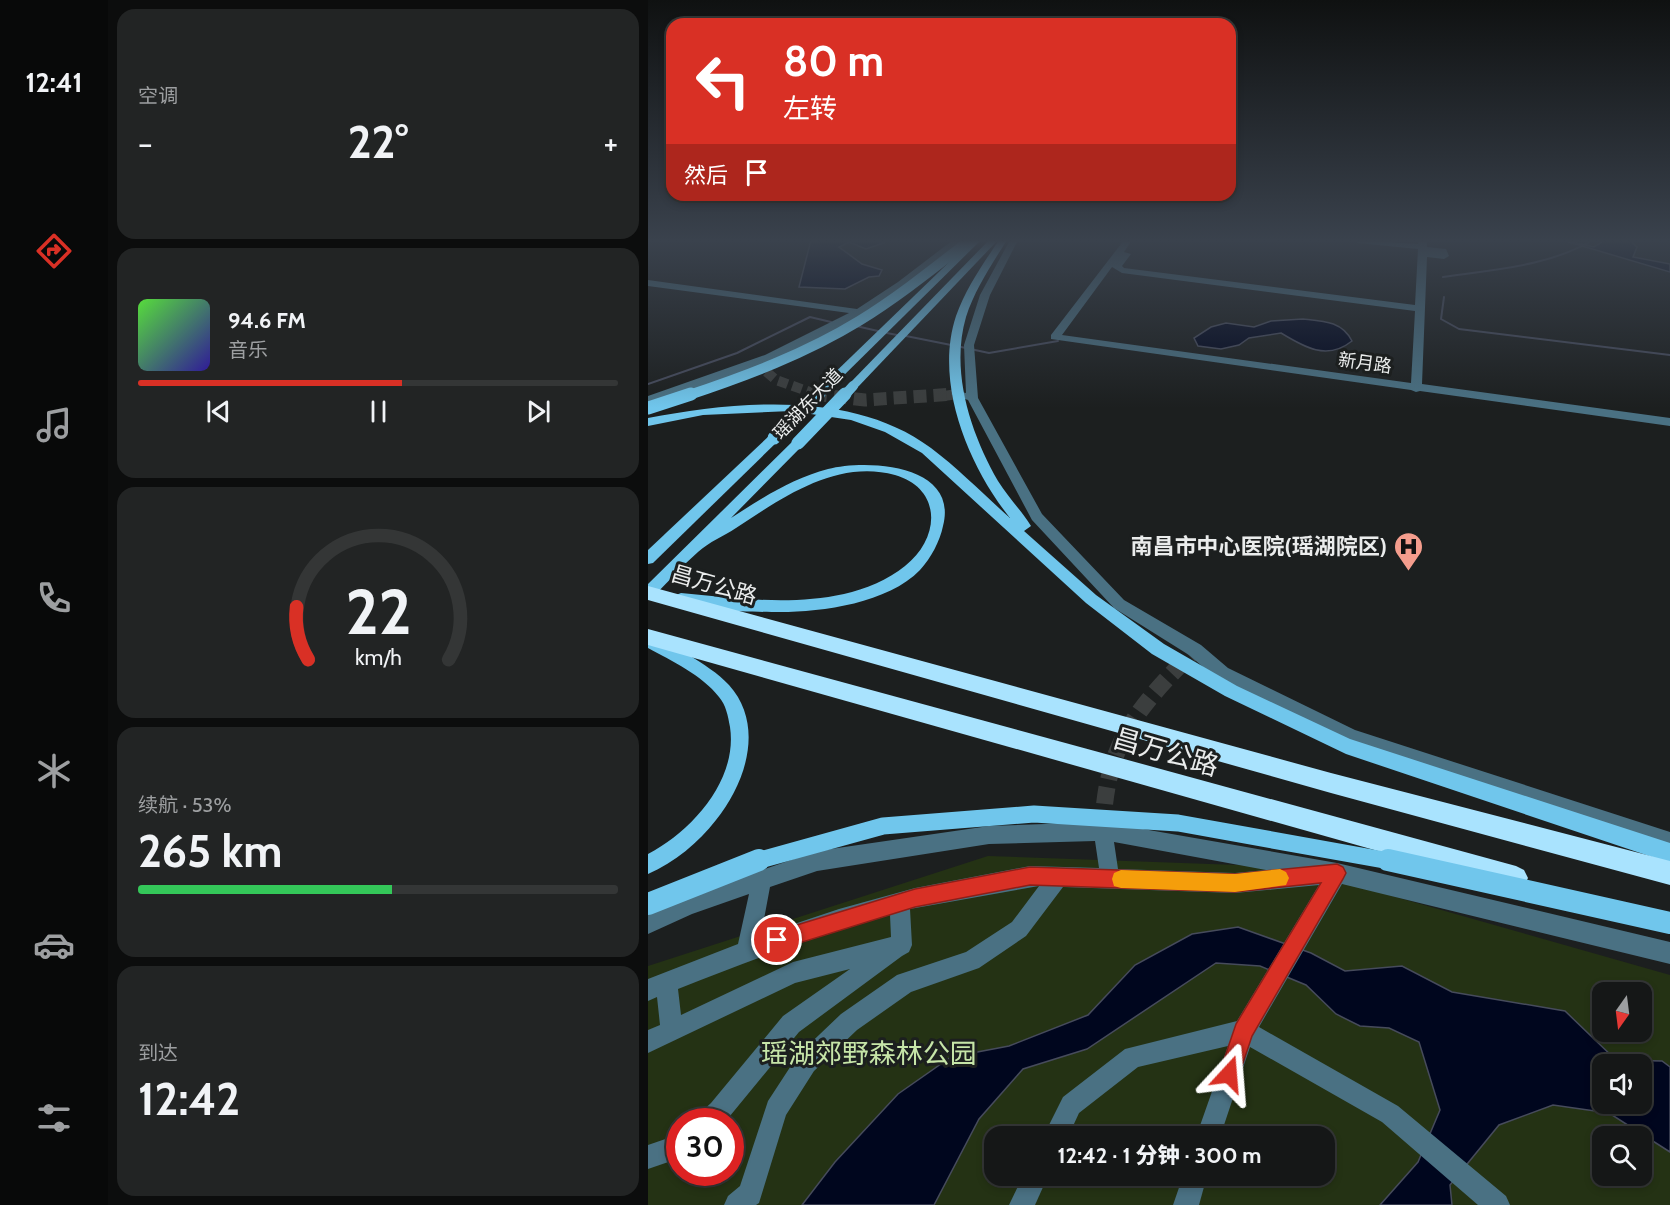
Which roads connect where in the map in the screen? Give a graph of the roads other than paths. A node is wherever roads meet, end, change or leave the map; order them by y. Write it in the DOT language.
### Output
graph roads {
  1 [pos="745,296"];
  2 [pos="884,296"];
  3 [pos="897,296"];
  4 [pos="919,296"];
  5 [pos="940,296"];
  6 [pos="969,296"];
  7 [pos="985,296"];
  8 [pos="1086,296"];
  9 [pos="1328,296"];
  10 [pos="1421,296"];
  11 [pos="1420,309"];
  12 [pos="860,312"];
  13 [pos="1416,388"];
  14 [pos="965,396"];
  15 [pos="648,400"];
  16 [pos="648,408"];
  17 [pos="648,422"];
  18 [pos="1670,422"];
  19 [pos="657,542"];
  20 [pos="694,547"];
  21 [pos="648,559"];
  22 [pos="654,594"];
  23 [pos="1091,599"];
  24 [pos="648,638"];
  25 [pos="1103,831"];
  26 [pos="1670,842"];
  27 [pos="1670,853"];
  28 [pos="648,864"];
  29 [pos="1337,873"];
  30 [pos="1670,873"];
  31 [pos="1058,877"];
  32 [pos="1110,879"];
  33 [pos="762,880"];
  34 [pos="900,902"];
  35 [pos="648,904"];
  36 [pos="1670,922"];
  37 [pos="648,924"];
  38 [pos="903,945"];
  39 [pos="747,951"];
  40 [pos="1670,953"];
  41 [pos="657,986"];
  42 [pos="672,1030"];
  43 [pos="1244,1031"];
  44 [pos="648,1042"];
  45 [pos="721,1108"];
  46 [pos="1060,1126"];
  47 [pos="1212,1126"];
  48 [pos="666,1151"];
  49 [pos="648,1157"];
  50 [pos="1031,1186"];
  51 [pos="1192,1186"];
  52 [pos="737,1205"];
  53 [pos="1022,1205"];
  54 [pos="1186,1205"];
  55 [pos="1497,1205"];
  1 -- 12 [label="street"];
  2 -- 12 [label="street"];
  3 -- 16 [label="main road, bridge"];
  4 -- 19 [label="main road, 瑶湖东大道, bridge"];
  5 -- 20 [label="main road, 瑶湖东大道, bridge"];
  6 -- 14 [label="main road"];
  7 -- 14 [label="street"];
  8 -- 13 [label="street, 新月路"];
  9 -- 11 [label="street"];
  10 -- 11 [label="street"];
  11 -- 13 [label="street"];
  12 -- 15 [label="street"];
  13 -- 18 [label="street, 新月路"];
  14 -- 23 [label="main road"];
  14 -- 26 [label="street"];
  17 -- 23 [label="main road"];
  19 -- 21 [label="main road, 瑶湖东大道"];
  20 -- 22 [label="main road, 瑶湖东大道"];
  20 -- 22 [label="main road"];
  22 -- 30 [label="highway, 昌万公路"];
  23 -- 27 [label="main road"];
  24 -- 28 [label="main road"];
  24 -- 36 [label="highway, 昌万公路"];
  25 -- 29 [label="street"];
  25 -- 32 [label="street"];
  25 -- 33 [label="street"];
  29 -- 32 [label="street"];
  29 -- 40 [label="street"];
  29 -- 43 [label="street"];
  31 -- 32 [label="street"];
  31 -- 34 [label="street"];
  31 -- 52 [label="street"];
  33 -- 37 [label="street"];
  33 -- 39 [label="street"];
  34 -- 38 [label="street"];
  34 -- 39 [label="street"];
  35 -- 36 [label="main road, bridge"];
  38 -- 42 [label="street"];
  38 -- 45 [label="street"];
  39 -- 41 [label="street"];
  41 -- 42 [label="street"];
  42 -- 44 [label="street"];
  43 -- 46 [label="street"];
  43 -- 47 [label="street"];
  43 -- 55 [label="street"];
  48 -- 49 [label="street"];
  50 -- 53 [label="street"];
  51 -- 54 [label="street"];
}
